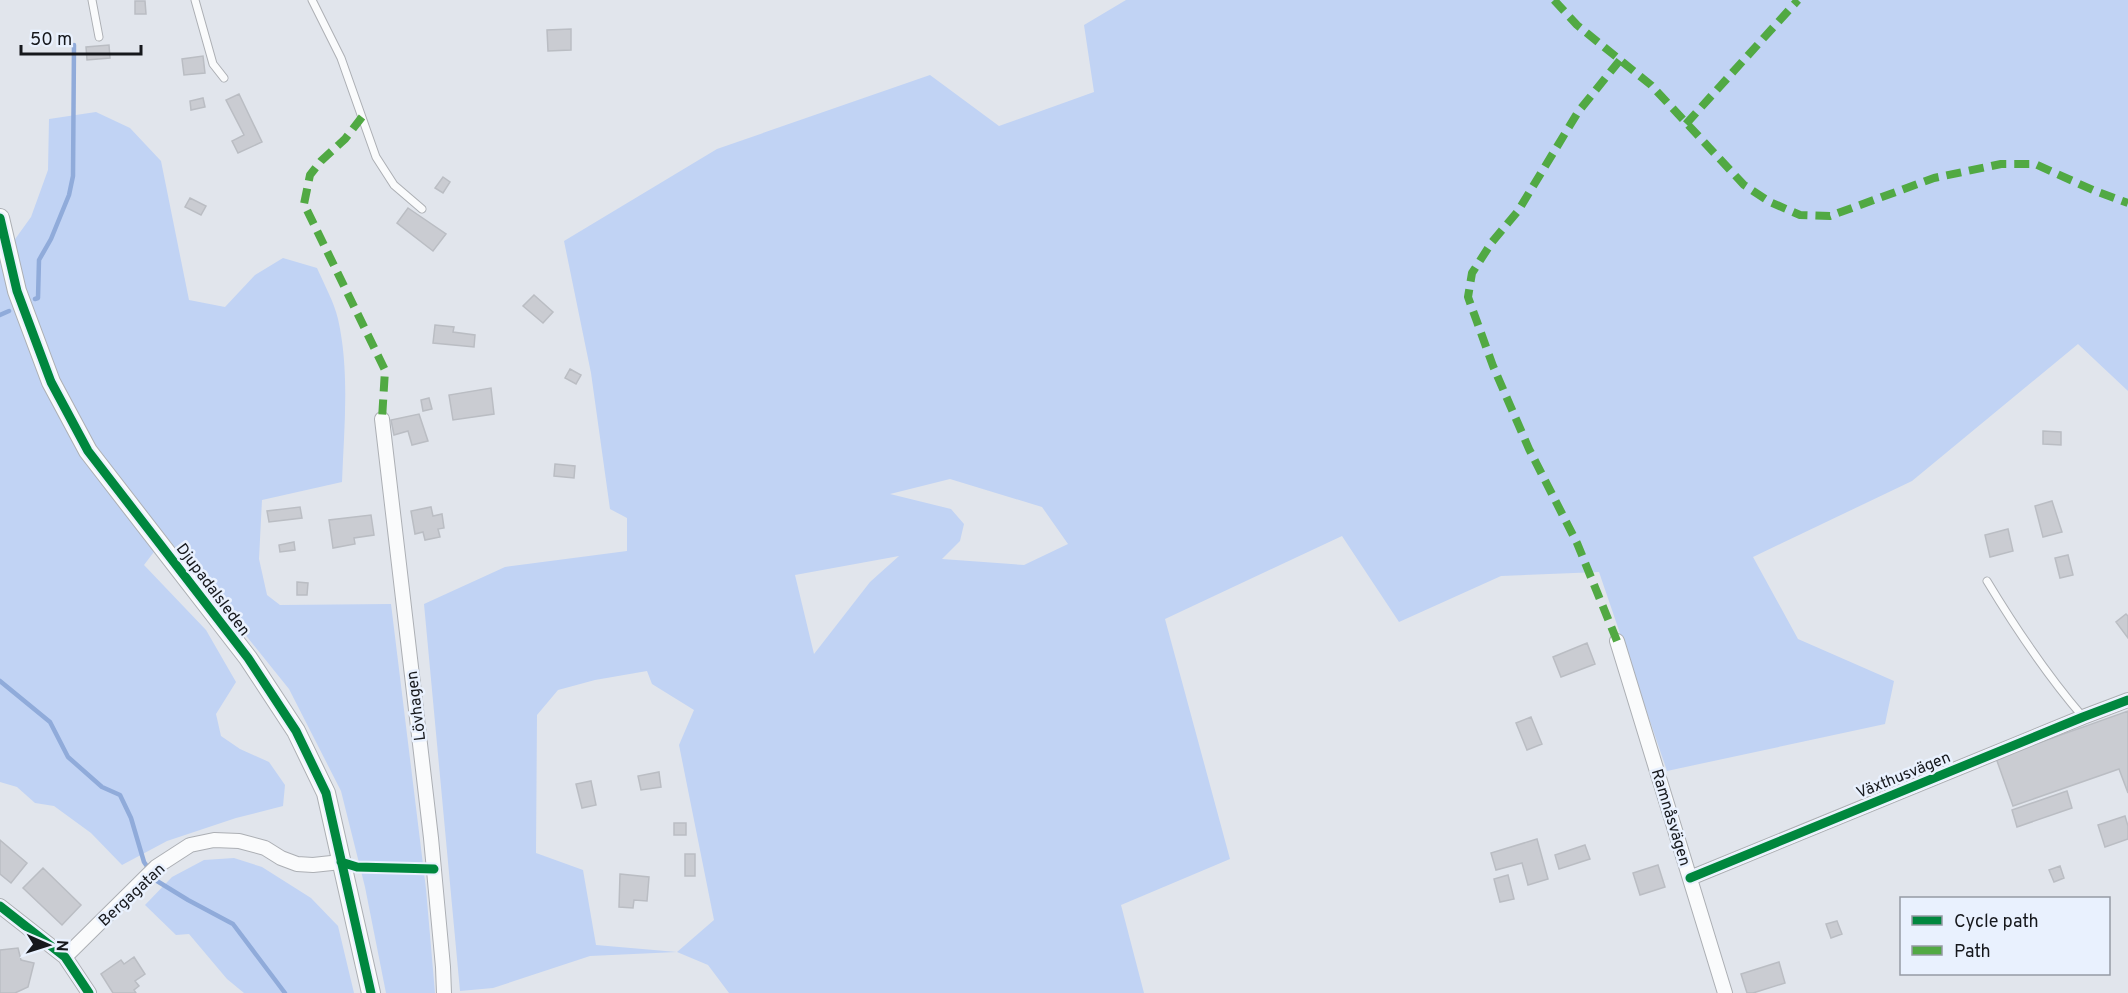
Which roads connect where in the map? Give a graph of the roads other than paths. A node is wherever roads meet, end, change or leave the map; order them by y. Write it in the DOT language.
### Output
graph roads {
  1 [pos="92,0"];
  2 [pos="195,0"];
  3 [pos="312,0"];
  4 [pos="99,37"];
  5 [pos="224,78"];
  6 [pos="422,209"];
  7 [pos="0,218"];
  8 [pos="382,419"];
  9 [pos="1987,581"];
  10 [pos="1617,641"];
  11 [pos="2128,700"];
  12 [pos="2083,717"];
  13 [pos="341,862"];
  14 [pos="1690,878"];
  15 [pos="0,906"];
  16 [pos="7,917"];
  17 [pos="65,957"];
  18 [pos="89,993"];
  19 [pos="371,993"];
  20 [pos="444,993"];
  21 [pos="1725,993"];
  1 -- 4 [label="lane"];
  2 -- 5 [label="lane"];
  3 -- 6 [label="lane"];
  7 -- 13 [label="street, Djupadalsleden"];
  8 -- 20 [label="street, Lövhagen"];
  9 -- 12 [label="lane"];
  10 -- 14 [label="street, Ramnåsvägen"];
  11 -- 12 [label="street, Växthusvägen"];
  12 -- 14 [label="street, Växthusvägen"];
  13 -- 17 [label="street, Bergagatan"];
  13 -- 19 [label="street, Djupadalsleden"];
  14 -- 21 [label="street, Ramnåsvägen"];
  15 -- 16 [label="street"];
  16 -- 17 [label="street"];
  17 -- 18 [label="street"];
}
